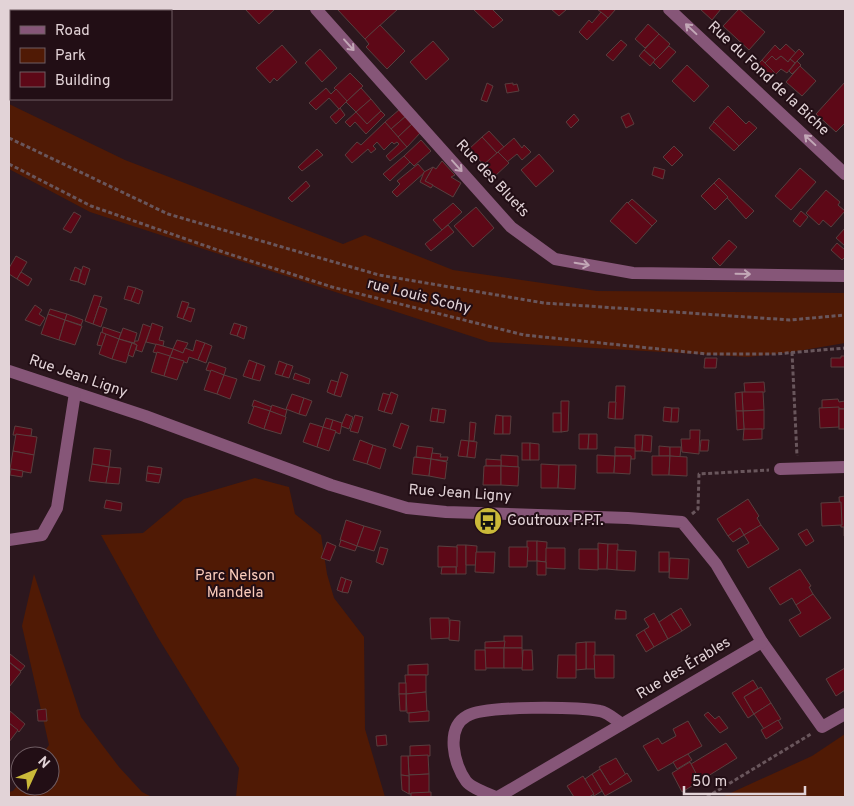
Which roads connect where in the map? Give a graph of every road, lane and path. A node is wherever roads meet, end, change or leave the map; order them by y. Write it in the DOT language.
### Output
graph roads {
  1 [pos="316,9"];
  2 [pos="669,9"];
  3 [pos="9,138"];
  4 [pos="9,164"];
  5 [pos="845,174"];
  6 [pos="845,276"];
  7 [pos="845,315"];
  8 [pos="845,348"];
  9 [pos="792,352"];
  10 [pos="9,371"];
  11 [pos="75,393"];
  12 [pos="845,468"];
  13 [pos="798,469"];
  14 [pos="780,470"];
  15 [pos="682,522"];
  16 [pos="9,540"];
  17 [pos="762,642"];
  18 [pos="845,714"];
  19 [pos="622,724"];
  20 [pos="822,727"];
  21 [pos="497,797"];
  22 [pos="707,797"];
  1 -- 6 [label="street, Rue des Bluets, one-way"];
  5 -- 2 [label="street, Rue du Fond de la Biche, one-way"];
  3 -- 7 [label="path"];
  4 -- 9 [label="path, rue Louis Scohy"];
  8 -- 9 [label="path, rue Louis Scohy"];
  9 -- 13 [label="path"];
  10 -- 11 [label="street, Rue Jean Ligny"];
  11 -- 15 [label="street, Rue Jean Ligny"];
  11 -- 16 [label="street"];
  12 -- 13 [label="street"];
  13 -- 14 [label="street"];
  14 -- 15 [label="path"];
  15 -- 17 [label="street"];
  17 -- 19 [label="street, Rue des Érables"];
  17 -- 20 [label="street"];
  18 -- 20 [label="street"];
  19 -- 21 [label="street, Rue des Érables"];
  19 -- 21 [label="street, Rue des Érables"];
  20 -- 22 [label="path"];
}
